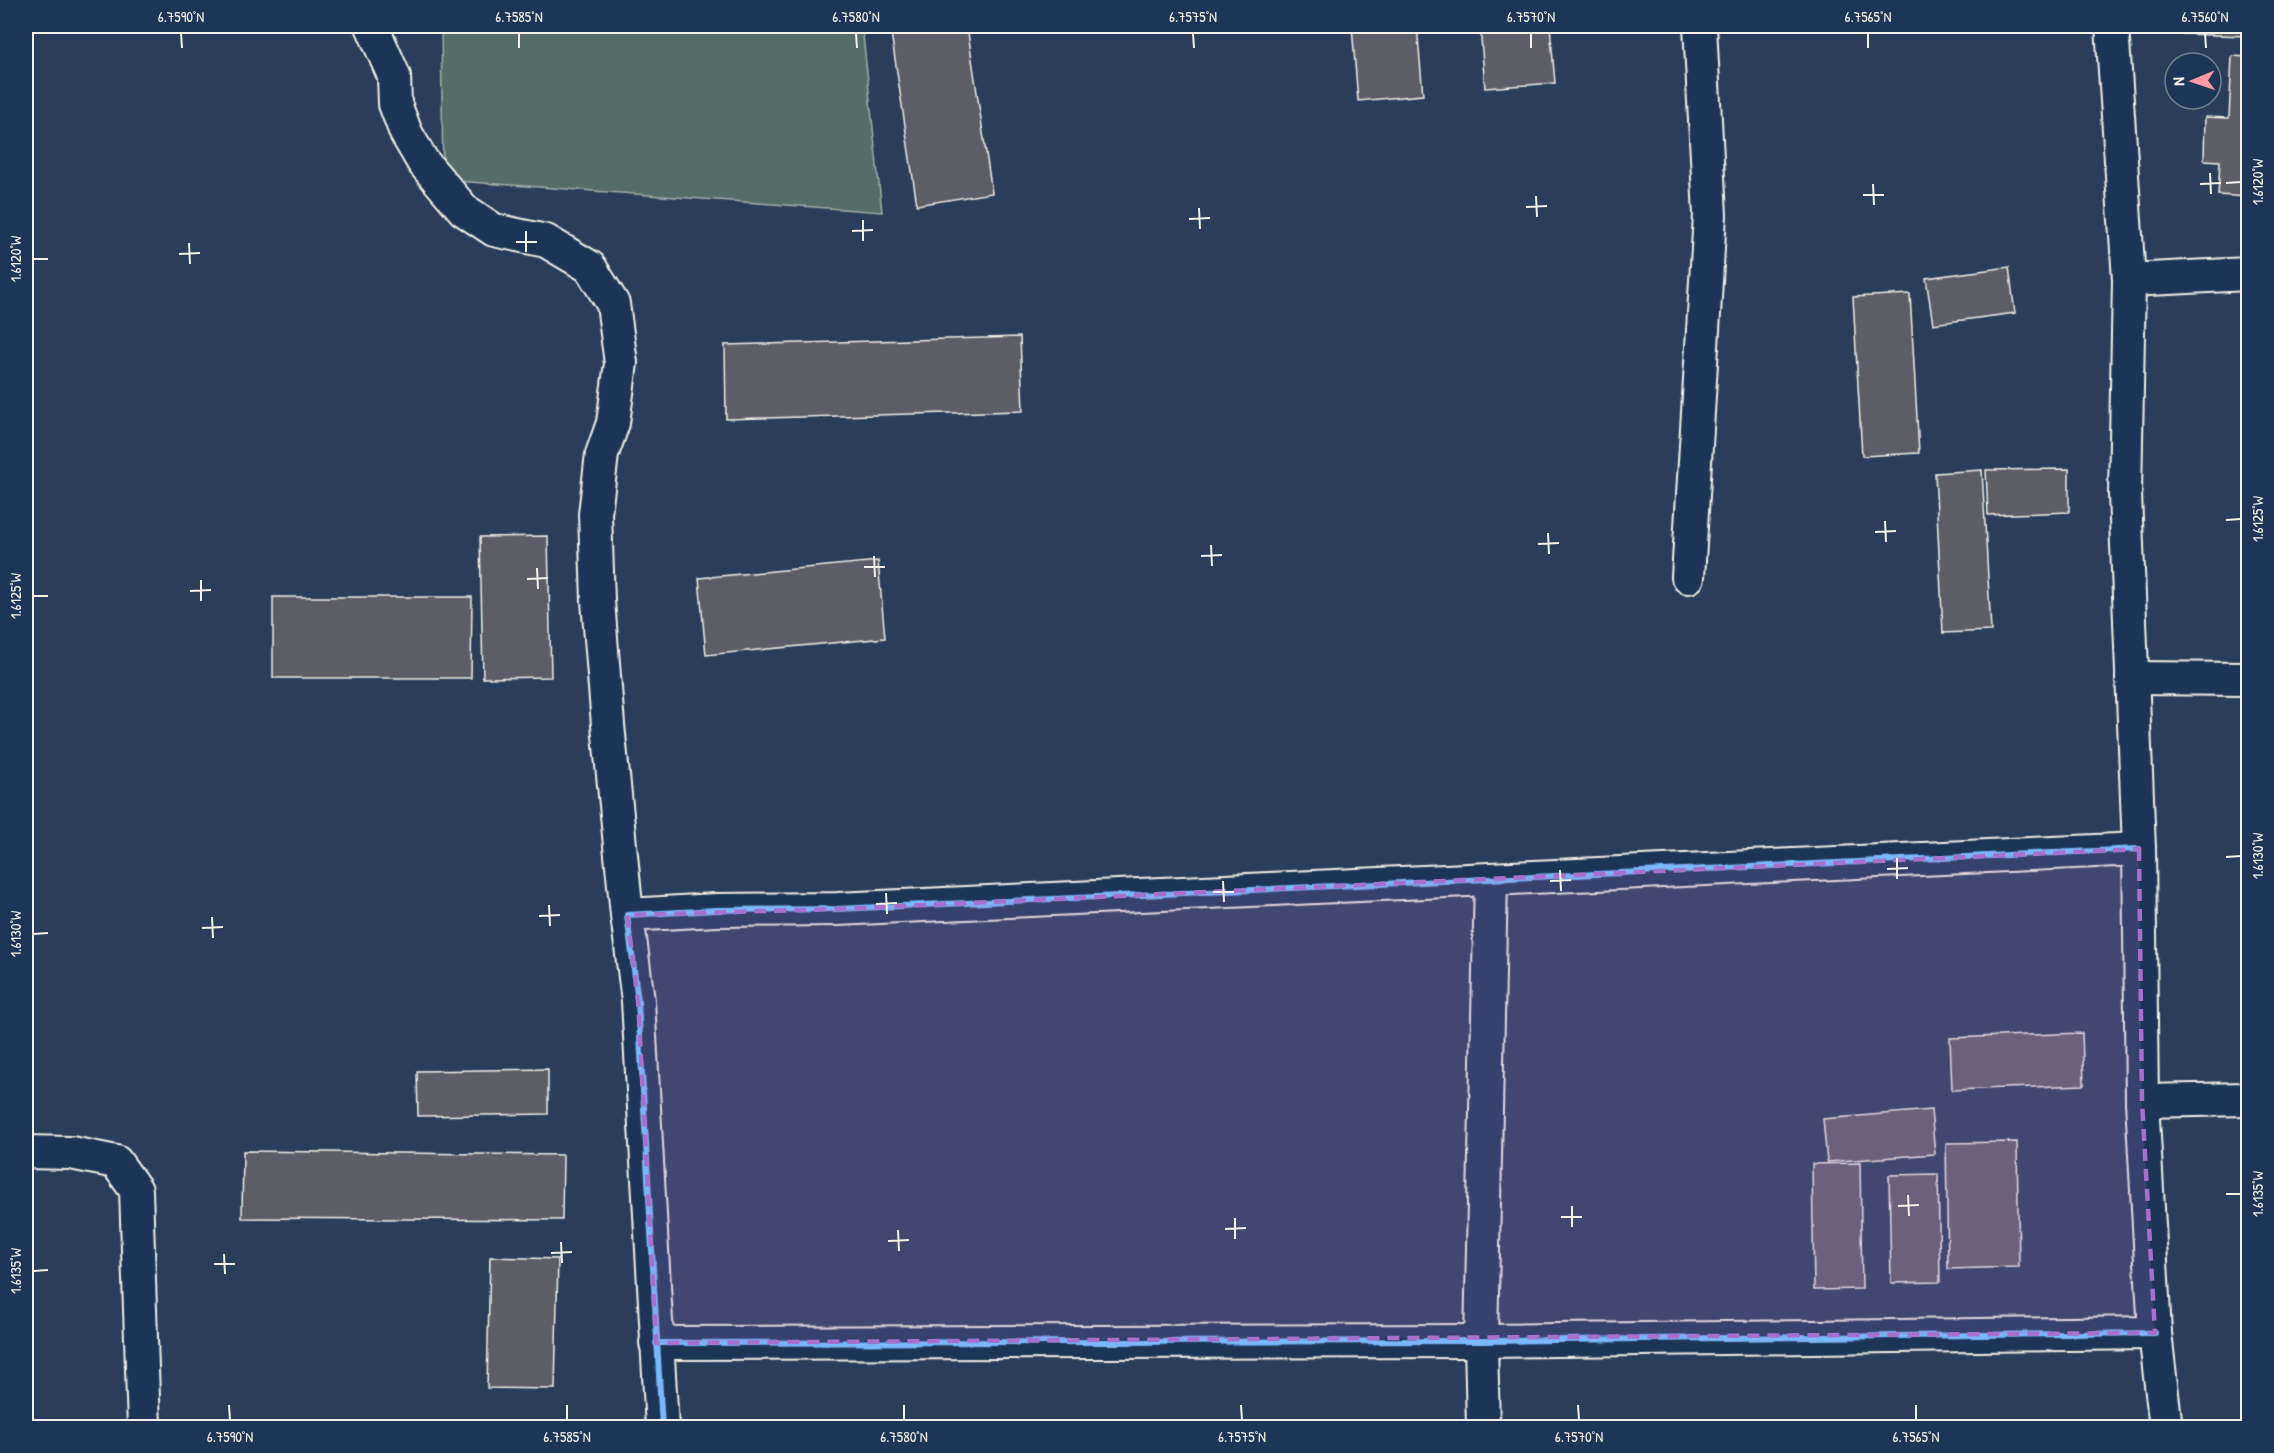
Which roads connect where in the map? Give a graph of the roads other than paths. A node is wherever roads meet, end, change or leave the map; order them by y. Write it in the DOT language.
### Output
graph roads {
  1 [pos="372,26"];
  2 [pos="1700,26"];
  3 [pos="2112,26"];
  4 [pos="2248,274"];
  5 [pos="2129,280"];
  6 [pos="1688,577"];
  7 [pos="2132,678"];
  8 [pos="2248,679"];
  9 [pos="2139,849"];
  10 [pos="1491,879"];
  11 [pos="627,915"];
  12 [pos="2248,1099"];
  13 [pos="2142,1101"];
  14 [pos="26,1152"];
  15 [pos="2155,1334"];
  16 [pos="1481,1341"];
  17 [pos="656,1343"];
  18 [pos="144,1428"];
  19 [pos="662,1428"];
  20 [pos="1483,1428"];
  21 [pos="2166,1428"];
  1 -- 11 [label="street"];
  2 -- 6 [label="street"];
  3 -- 5 [label="street"];
  4 -- 5 [label="street"];
  5 -- 7 [label="street"];
  7 -- 8 [label="street"];
  7 -- 9 [label="street"];
  9 -- 10 [label="street"];
  9 -- 13 [label="street"];
  10 -- 11 [label="street"];
  10 -- 16 [label="street"];
  11 -- 17 [label="street"];
  12 -- 13 [label="street"];
  13 -- 15 [label="street"];
  14 -- 18 [label="street"];
  15 -- 16 [label="street"];
  15 -- 21 [label="street"];
  16 -- 17 [label="street"];
  16 -- 20 [label="street"];
  17 -- 19 [label="street"];
}
